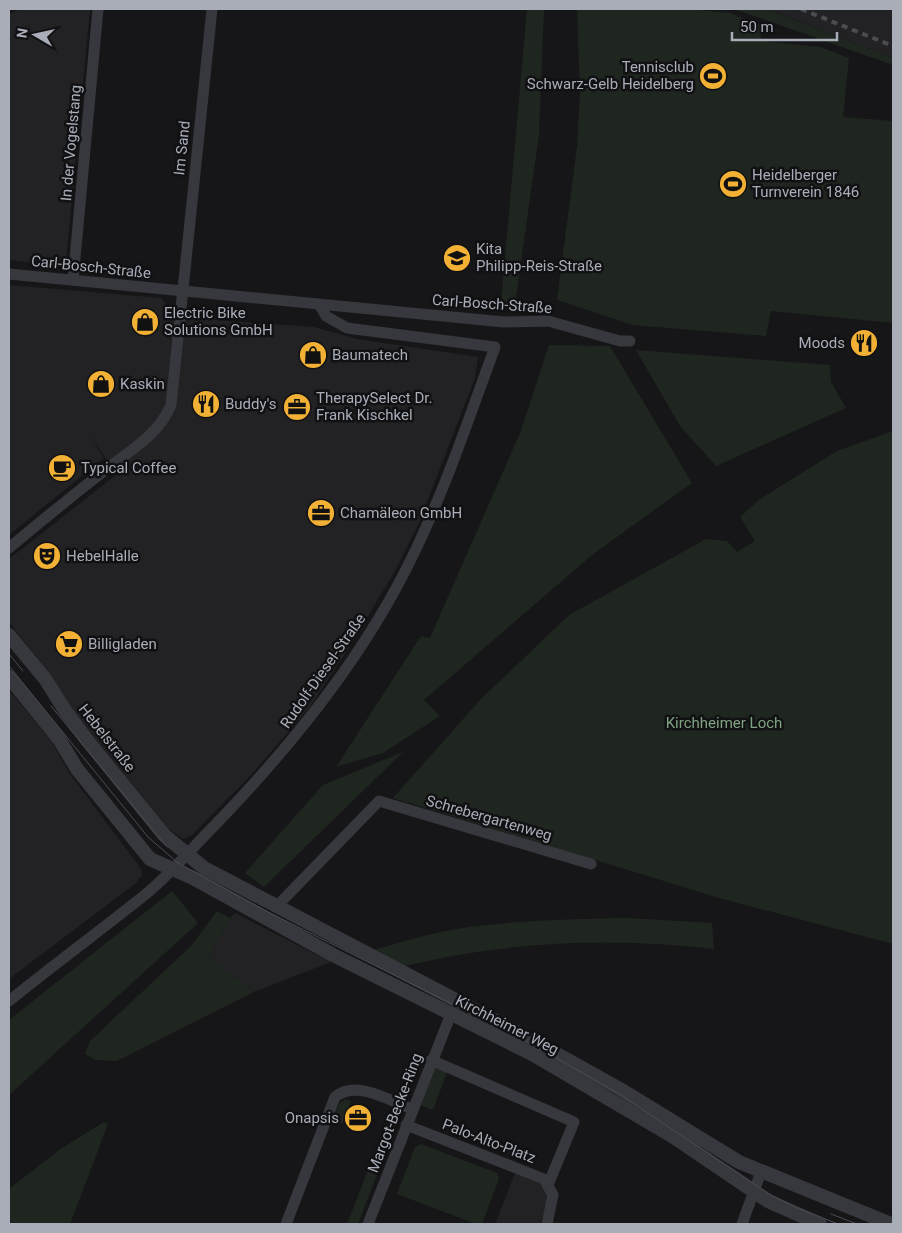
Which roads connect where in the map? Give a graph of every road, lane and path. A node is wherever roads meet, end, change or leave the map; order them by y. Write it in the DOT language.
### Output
graph roads {
  1 [pos="98,9"];
  2 [pos="212,9"];
  3 [pos="9,274"];
  4 [pos="73,280"];
  5 [pos="182,290"];
  6 [pos="320,304"];
  7 [pos="630,341"];
  8 [pos="9,548"];
  9 [pos="9,635"];
  10 [pos="9,677"];
  11 [pos="187,854"];
  12 [pos="591,864"];
  13 [pos="171,869"];
  14 [pos="276,907"];
  15 [pos="9,1000"];
  16 [pos="451,1014"];
  17 [pos="431,1060"];
  18 [pos="412,1109"];
  19 [pos="406,1125"];
  20 [pos="761,1172"];
  21 [pos="548,1185"];
  22 [pos="754,1191"];
  23 [pos="286,1224"];
  24 [pos="368,1224"];
  25 [pos="548,1224"];
  26 [pos="742,1224"];
  27 [pos="820,1224"];
  28 [pos="891,1224"];
  1 -- 4 [label="street, In der Vogelstang"];
  2 -- 5 [label="street, Im Sand"];
  3 -- 4 [label="street, Carl-Bosch-Straße"];
  4 -- 5 [label="street, Carl-Bosch-Straße"];
  5 -- 6 [label="street, Carl-Bosch-Straße"];
  5 -- 8 [label="street, Im Sand"];
  6 -- 7 [label="street, Carl-Bosch-Straße"];
  6 -- 11 [label="street, Rudolf-Diesel-Straße"];
  9 -- 11 [label="street, Hebelstraße"];
  10 -- 13 [label="street"];
  11 -- 13 [label="street, Rudolf-Diesel-Straße"];
  11 -- 14 [label="street, Kirchheimer Weg"];
  12 -- 14 [label="street, Schrebergartenweg"];
  13 -- 15 [label="street, Rudolf-Diesel-Straße"];
  13 -- 16 [label="street, Kirchheimer Weg"];
  14 -- 20 [label="street, Kirchheimer Weg"];
  16 -- 17 [label="street, Margot-Becke-Ring"];
  16 -- 22 [label="street, Kirchheimer Weg"];
  17 -- 18 [label="street, Margot-Becke-Ring"];
  17 -- 21 [label="street"];
  18 -- 19 [label="street, Margot-Becke-Ring"];
  18 -- 23 [label="street"];
  19 -- 21 [label="street, Palo-Alto-Platz"];
  19 -- 24 [label="street, Margot-Becke-Ring"];
  20 -- 22 [label="street"];
  20 -- 28 [label="street, Kirchheimer Weg"];
  21 -- 25 [label="street"];
  22 -- 26 [label="street"];
  22 -- 27 [label="street, Kirchheimer Weg"];
}
